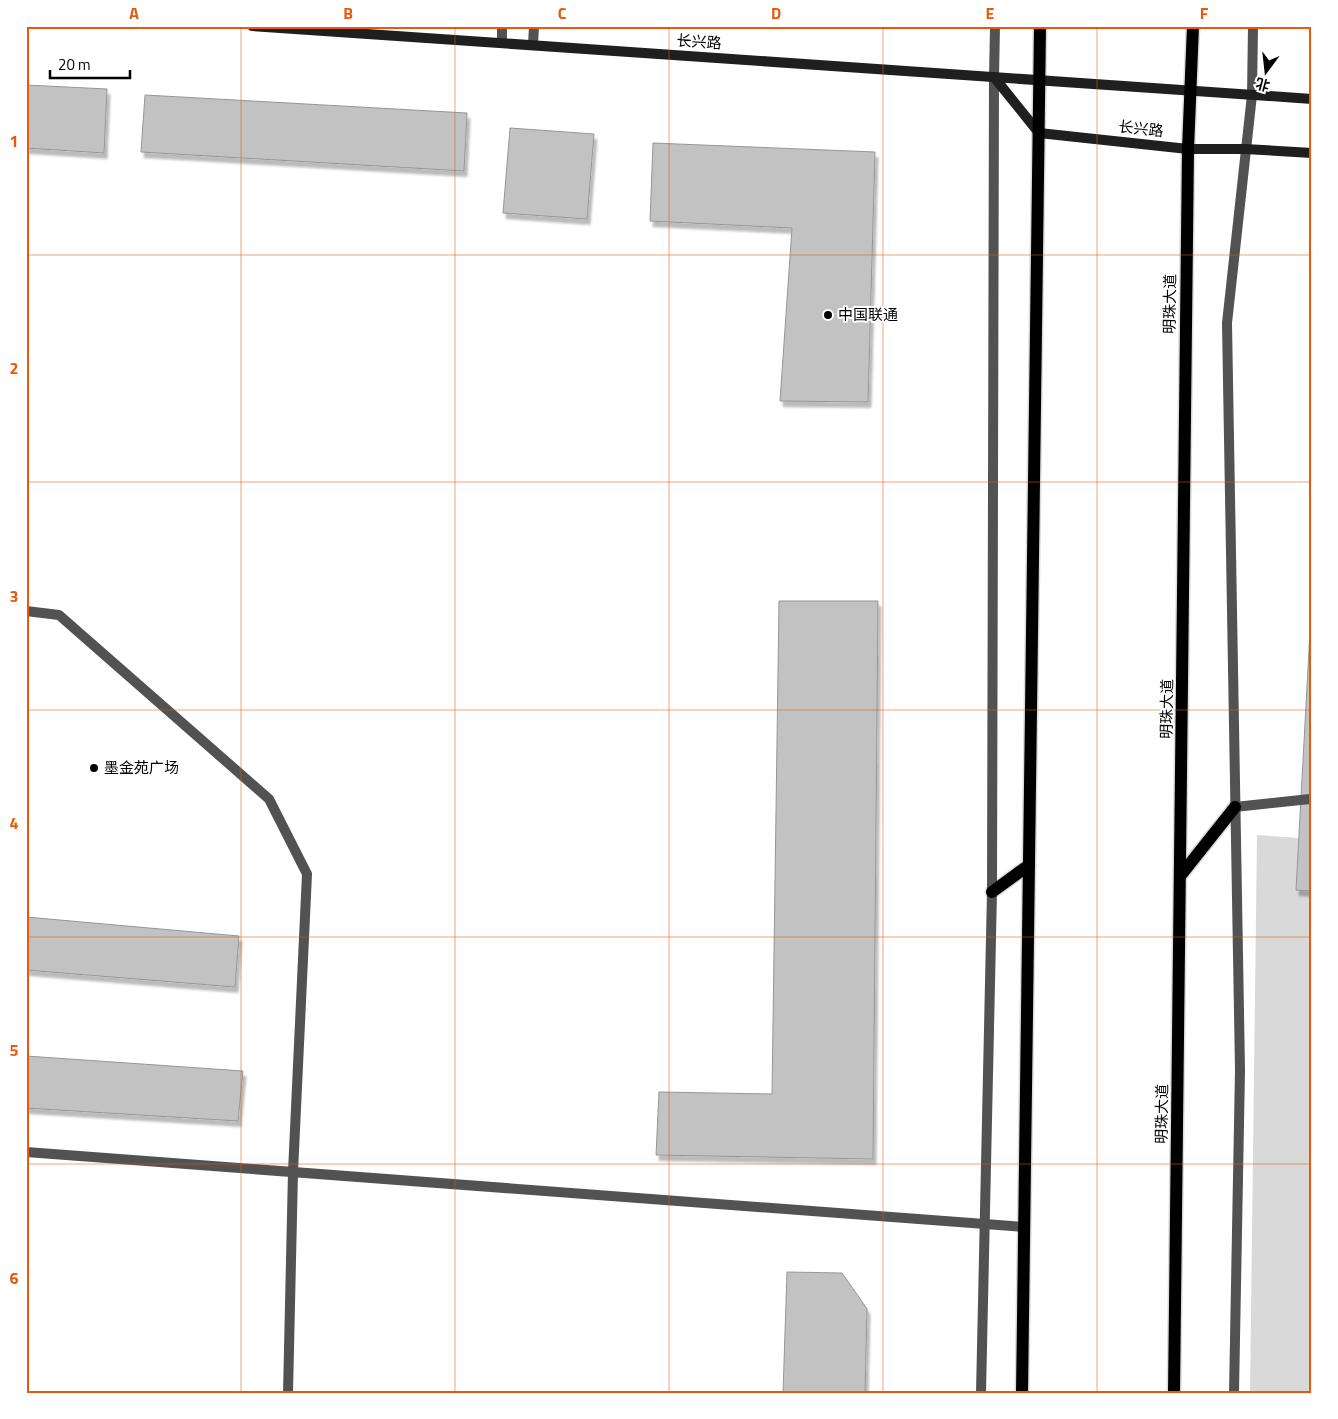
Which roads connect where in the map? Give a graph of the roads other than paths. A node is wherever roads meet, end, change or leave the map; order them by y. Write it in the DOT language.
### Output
graph roads {
  1 [pos="252,26"];
  2 [pos="502,26"];
  3 [pos="534,26"];
  4 [pos="995,26"];
  5 [pos="1040,26"];
  6 [pos="1193,26"];
  7 [pos="1253,26"];
  8 [pos="502,44"];
  9 [pos="533,45"];
  10 [pos="994,77"];
  11 [pos="1040,81"];
  12 [pos="1192,91"];
  13 [pos="1252,95"];
  14 [pos="1312,99"];
  15 [pos="1039,133"];
  16 [pos="1188,149"];
  17 [pos="1245,149"];
  18 [pos="1312,153"];
  19 [pos="26,611"];
  20 [pos="1311,799"];
  21 [pos="1235,807"];
  22 [pos="1029,865"];
  23 [pos="1181,875"];
  24 [pos="992,892"];
  25 [pos="26,1152"];
  26 [pos="293,1172"];
  27 [pos="985,1224"];
  28 [pos="1024,1227"];
  29 [pos="288,1393"];
  30 [pos="981,1393"];
  31 [pos="1022,1393"];
  32 [pos="1174,1393"];
  33 [pos="1234,1393"];
  1 -- 8 [label="street, 长兴路"];
  2 -- 8 [label="street"];
  3 -- 9 [label="street"];
  4 -- 10 [label="street"];
  5 -- 11 [label="main road"];
  6 -- 12 [label="main road, 明珠大道"];
  7 -- 13 [label="street"];
  8 -- 9 [label="street, 长兴路"];
  9 -- 10 [label="street, 长兴路"];
  10 -- 11 [label="street, 长兴路"];
  10 -- 15 [label="street"];
  10 -- 24 [label="street"];
  11 -- 12 [label="street, 长兴路"];
  11 -- 15 [label="main road"];
  12 -- 13 [label="street, 长兴路"];
  12 -- 16 [label="main road, 明珠大道"];
  13 -- 14 [label="street, 长兴路"];
  13 -- 17 [label="street"];
  15 -- 16 [label="street, 长兴路"];
  15 -- 22 [label="main road"];
  16 -- 17 [label="street, 长兴路"];
  16 -- 23 [label="main road, 明珠大道"];
  17 -- 18 [label="street, 长兴路"];
  17 -- 21 [label="street"];
  19 -- 26 [label="street"];
  20 -- 21 [label="street"];
  21 -- 23 [label="main road"];
  21 -- 33 [label="street"];
  22 -- 24 [label="main road"];
  22 -- 28 [label="main road"];
  23 -- 32 [label="main road, 明珠大道"];
  24 -- 27 [label="street"];
  25 -- 26 [label="street"];
  26 -- 27 [label="street"];
  26 -- 29 [label="street"];
  27 -- 28 [label="street"];
  27 -- 30 [label="street"];
  28 -- 31 [label="main road"];
}
